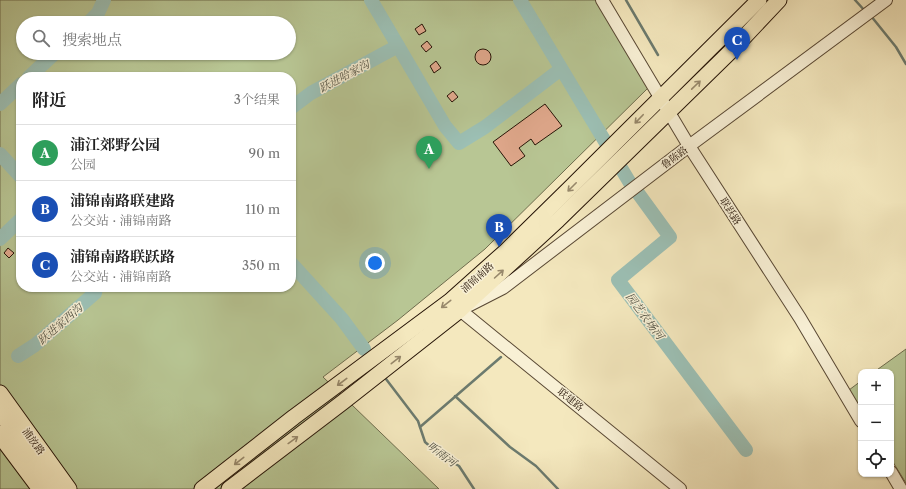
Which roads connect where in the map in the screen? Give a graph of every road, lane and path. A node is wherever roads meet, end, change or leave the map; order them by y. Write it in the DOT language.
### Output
graph roads {
  1 [pos="602,0"];
  2 [pos="759,0"];
  3 [pos="779,0"];
  4 [pos="886,0"];
  5 [pos="660,98"];
  6 [pos="668,112"];
  7 [pos="689,146"];
  8 [pos="604,164"];
  9 [pos="460,310"];
  10 [pos="0,393"];
  11 [pos="0,411"];
  12 [pos="858,416"];
  13 [pos="0,434"];
  14 [pos="0,445"];
  15 [pos="894,477"];
  16 [pos="34,489"];
  17 [pos="41,489"];
  18 [pos="59,489"];
  19 [pos="69,489"];
  20 [pos="202,489"];
  21 [pos="229,489"];
  22 [pos="680,489"];
  23 [pos="901,489"];
  1 -- 5 [label="street, 联跃路"];
  2 -- 5 [label="main road, 浦锦南路"];
  6 -- 3 [label="main road, 浦锦南路, one-way"];
  4 -- 7 [label="street, 鲁陈路"];
  5 -- 6 [label="street, 联跃路"];
  5 -- 8 [label="main road, 浦锦南路, one-way"];
  6 -- 7 [label="street, 联跃路"];
  6 -- 8 [label="main road, 浦锦南路"];
  7 -- 9 [label="street, 鲁陈路"];
  7 -- 12 [label="street, 联跃路"];
  9 -- 8 [label="main road, 浦锦南路, one-way"];
  8 -- 20 [label="main road, 浦锦南路, one-way"];
  21 -- 9 [label="main road, 浦锦南路, one-way"];
  9 -- 22 [label="street, 联建路"];
  10 -- 19 [label="main road, 浦放路"];
  11 -- 18 [label="highway"];
  13 -- 17 [label="highway"];
  14 -- 16 [label="main road"];
  15 -- 23 [label="street"];
}
